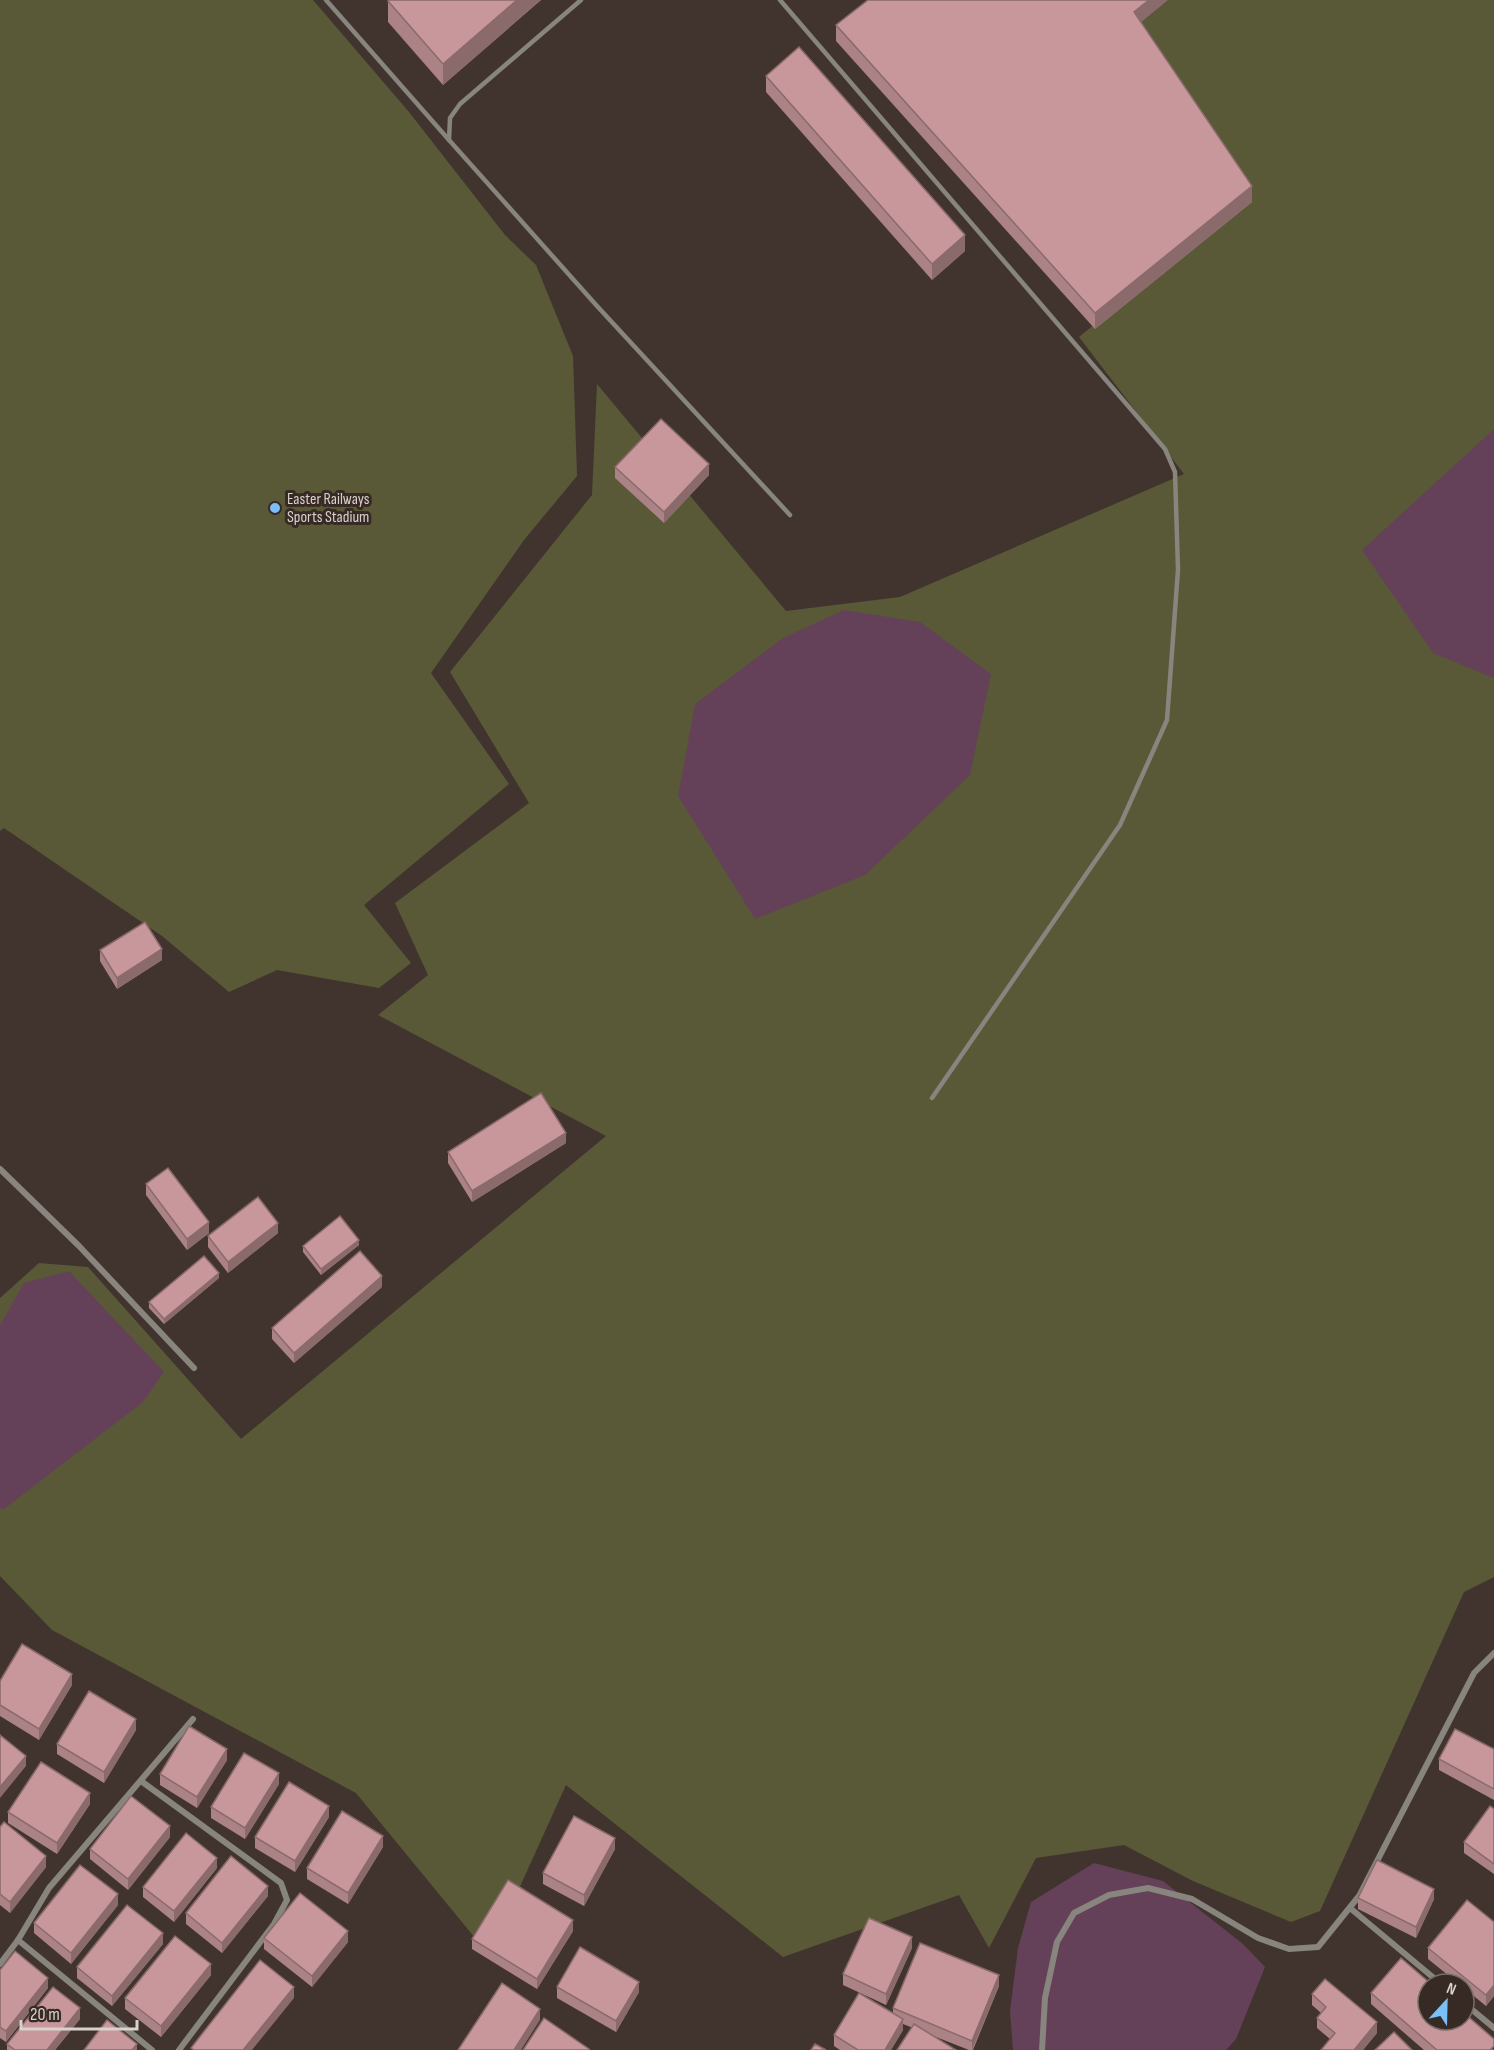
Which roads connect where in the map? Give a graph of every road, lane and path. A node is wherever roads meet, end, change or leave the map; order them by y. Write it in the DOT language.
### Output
graph roads {
  1 [pos="326,0"];
  2 [pos="581,0"];
  3 [pos="780,0"];
  4 [pos="449,140"];
  5 [pos="790,515"];
  6 [pos="932,1098"];
  7 [pos="0,1169"];
  8 [pos="194,1368"];
  9 [pos="1494,1653"];
  10 [pos="193,1719"];
  11 [pos="141,1780"];
  12 [pos="1350,1908"];
  13 [pos="18,1940"];
  14 [pos="0,1964"];
  15 [pos="1427,1972"];
  16 [pos="1476,2013"];
  17 [pos="1494,2028"];
  18 [pos="152,2050"];
  19 [pos="179,2050"];
  20 [pos="1042,2050"];
  1 -- 4 [label="lane"];
  2 -- 4 [label="lane"];
  3 -- 6 [label="lane"];
  4 -- 5 [label="lane"];
  7 -- 8 [label="street"];
  9 -- 12 [label="street"];
  10 -- 11 [label="street"];
  11 -- 13 [label="street"];
  11 -- 19 [label="street"];
  12 -- 15 [label="street"];
  12 -- 20 [label="street"];
  13 -- 14 [label="street"];
  13 -- 18 [label="street"];
  16 -- 17 [label="street"];
}
